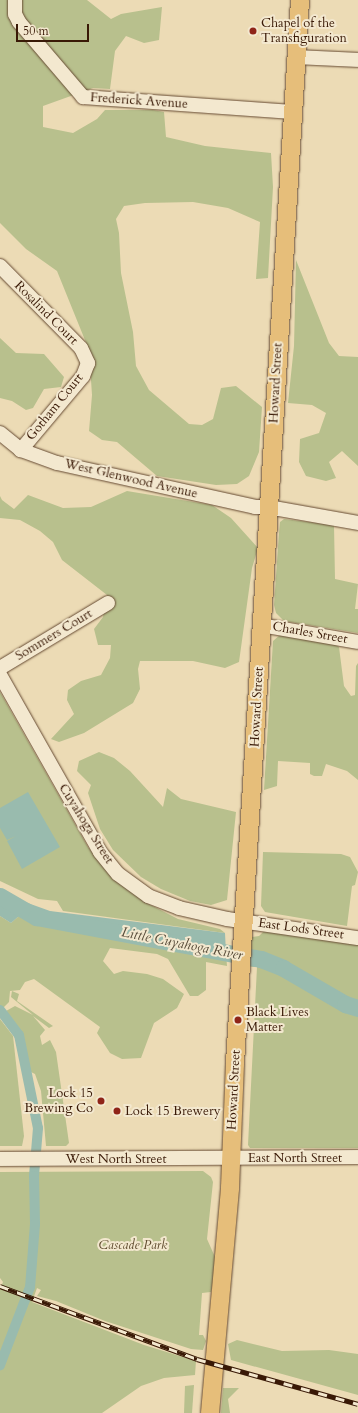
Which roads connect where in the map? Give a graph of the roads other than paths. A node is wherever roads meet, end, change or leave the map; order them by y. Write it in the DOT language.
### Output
graph roads {
  1 [pos="15,0"];
  2 [pos="300,0"];
  3 [pos="297,57"];
  4 [pos="358,60"];
  5 [pos="292,112"];
  6 [pos="0,266"];
  7 [pos="88,363"];
  8 [pos="0,433"];
  9 [pos="21,450"];
  10 [pos="268,507"];
  11 [pos="358,523"];
  12 [pos="108,603"];
  13 [pos="261,625"];
  14 [pos="358,642"];
  15 [pos="0,668"];
  16 [pos="0,675"];
  17 [pos="243,930"];
  18 [pos="358,938"];
  19 [pos="358,1157"];
  20 [pos="232,1158"];
  21 [pos="0,1159"];
  22 [pos="210,1413"];
  1 -- 5 [label="street, Frederick Avenue"];
  2 -- 3 [label="main road, Howard Street"];
  3 -- 4 [label="street"];
  3 -- 5 [label="main road, Howard Street"];
  5 -- 10 [label="main road, Howard Street"];
  6 -- 7 [label="street, Rosalind Court"];
  7 -- 9 [label="street, Gotham Court"];
  8 -- 9 [label="street, West Glenwood Avenue"];
  9 -- 10 [label="street, West Glenwood Avenue"];
  10 -- 11 [label="street, West Glenwood Avenue"];
  10 -- 13 [label="main road, Howard Street"];
  12 -- 15 [label="street, Sommers Court"];
  13 -- 14 [label="street, Charles Street"];
  13 -- 17 [label="main road, Howard Street"];
  16 -- 17 [label="street, Cuyahoga Street"];
  17 -- 18 [label="street, East Lods Street"];
  17 -- 20 [label="main road, Howard Street"];
  19 -- 20 [label="street, East North Street"];
  20 -- 21 [label="street, West North Street"];
  20 -- 22 [label="main road, Howard Street"];
}
